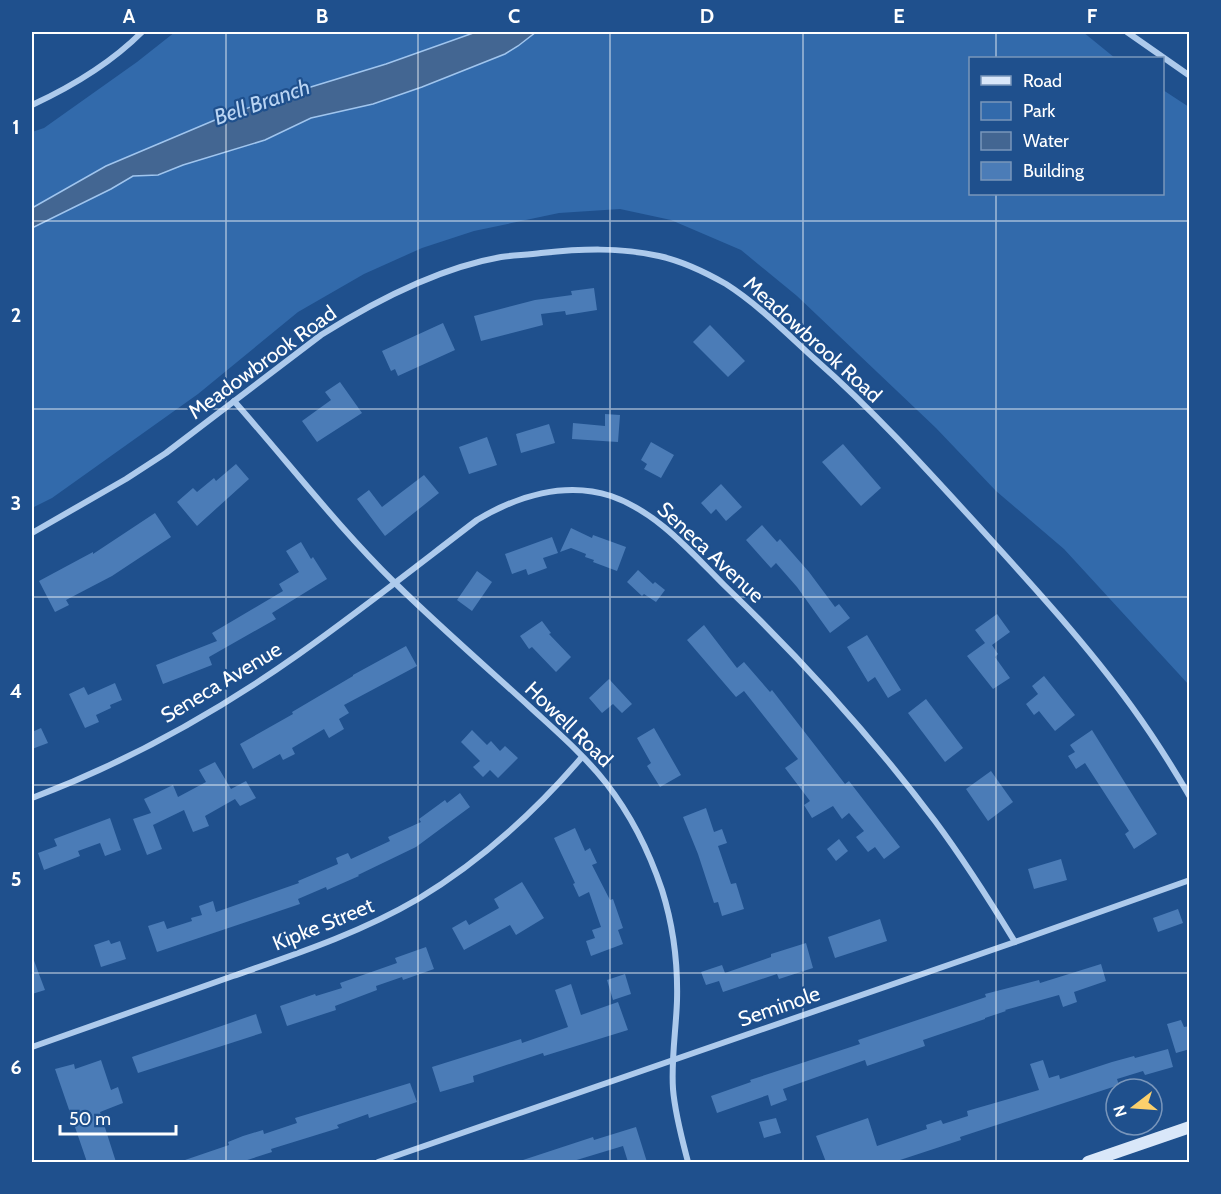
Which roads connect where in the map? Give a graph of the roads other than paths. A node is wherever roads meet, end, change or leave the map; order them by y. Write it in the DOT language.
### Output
graph roads {
  1 [pos="142,32"];
  2 [pos="1127,32"];
  3 [pos="1163,57"];
  4 [pos="1164,58"];
  5 [pos="1190,76"];
  6 [pos="32,105"];
  7 [pos="234,401"];
  8 [pos="32,532"];
  9 [pos="395,583"];
  10 [pos="582,757"];
  11 [pos="1190,797"];
  12 [pos="32,798"];
  13 [pos="1190,879"];
  14 [pos="1015,942"];
  15 [pos="32,1047"];
  16 [pos="672,1060"];
  17 [pos="1190,1127"];
  18 [pos="378,1162"];
  19 [pos="688,1162"];
  20 [pos="1088,1162"];
  1 -- 6 [label="street"];
  2 -- 3 [label="street"];
  4 -- 5 [label="street"];
  7 -- 8 [label="street, Meadowbrook Road"];
  7 -- 9 [label="street, Howell Road"];
  7 -- 11 [label="street, Meadowbrook Road"];
  9 -- 10 [label="street, Howell Road"];
  9 -- 12 [label="street, Seneca Avenue"];
  9 -- 14 [label="street, Seneca Avenue"];
  10 -- 15 [label="street, Kipke Street"];
  10 -- 16 [label="street, Howell Road"];
  13 -- 14 [label="street, Seminole"];
  14 -- 16 [label="street, Seminole"];
  16 -- 18 [label="street, Seminole"];
  16 -- 19 [label="street, Howell Road"];
  17 -- 20 [label="main road"];
}
